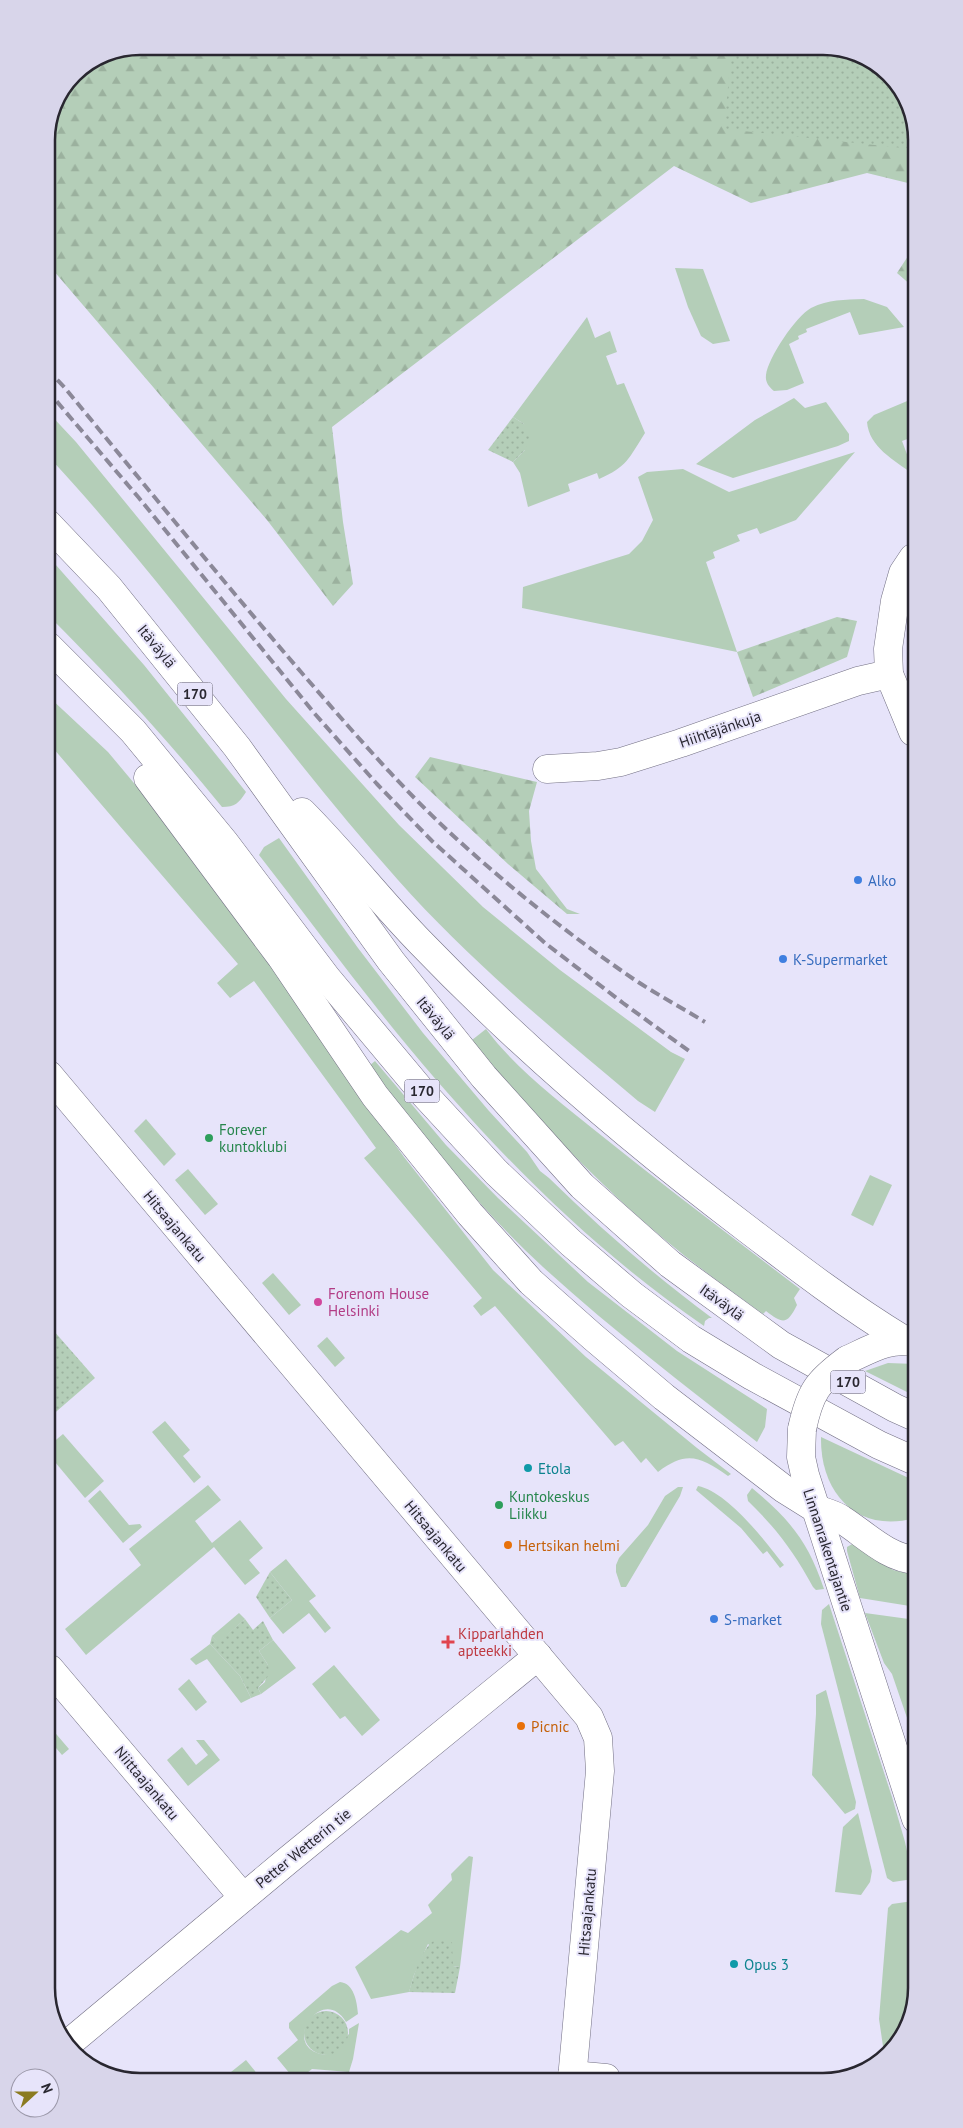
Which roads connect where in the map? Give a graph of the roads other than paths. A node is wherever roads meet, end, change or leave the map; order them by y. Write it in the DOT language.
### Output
graph roads {
  1 [pos="55,521"];
  2 [pos="55,530"];
  3 [pos="908,566"];
  4 [pos="109,588"];
  5 [pos="55,654"];
  6 [pos="55,656"];
  7 [pos="889,674"];
  8 [pos="908,720"];
  9 [pos="237,747"];
  10 [pos="547,768"];
  11 [pos="55,1082"];
  12 [pos="908,1340"];
  13 [pos="908,1341"];
  14 [pos="908,1414"];
  15 [pos="908,1458"];
  16 [pos="816,1509"];
  17 [pos="908,1560"];
  18 [pos="538,1656"];
  19 [pos="55,1675"];
  20 [pos="908,1794"];
  21 [pos="243,1897"];
  22 [pos="73,2040"];
  23 [pos="572,2073"];
  1 -- 4 [label="main road"];
  2 -- 4 [label="main road, Itäväylä / 170"];
  3 -- 7 [label="main road"];
  4 -- 9 [label="main road, Itäväylä / 170"];
  5 -- 15 [label="main road, 170"];
  6 -- 16 [label="main road"];
  7 -- 8 [label="main road"];
  7 -- 10 [label="main road, Hiihtäjänkuja"];
  9 -- 12 [label="main road"];
  9 -- 14 [label="main road, Itäväylä / 170"];
  11 -- 18 [label="main road, Hitsaajankatu"];
  13 -- 16 [label="main road, Linnanrakentajantie, bridge"];
  16 -- 17 [label="main road"];
  16 -- 20 [label="main road, Linnanrakentajantie"];
  18 -- 21 [label="main road, Petter Wetterin tie"];
  18 -- 23 [label="main road, Hitsaajankatu"];
  19 -- 21 [label="main road, Niittaajankatu"];
  21 -- 22 [label="main road, Petter Wetterin tie"];
}
